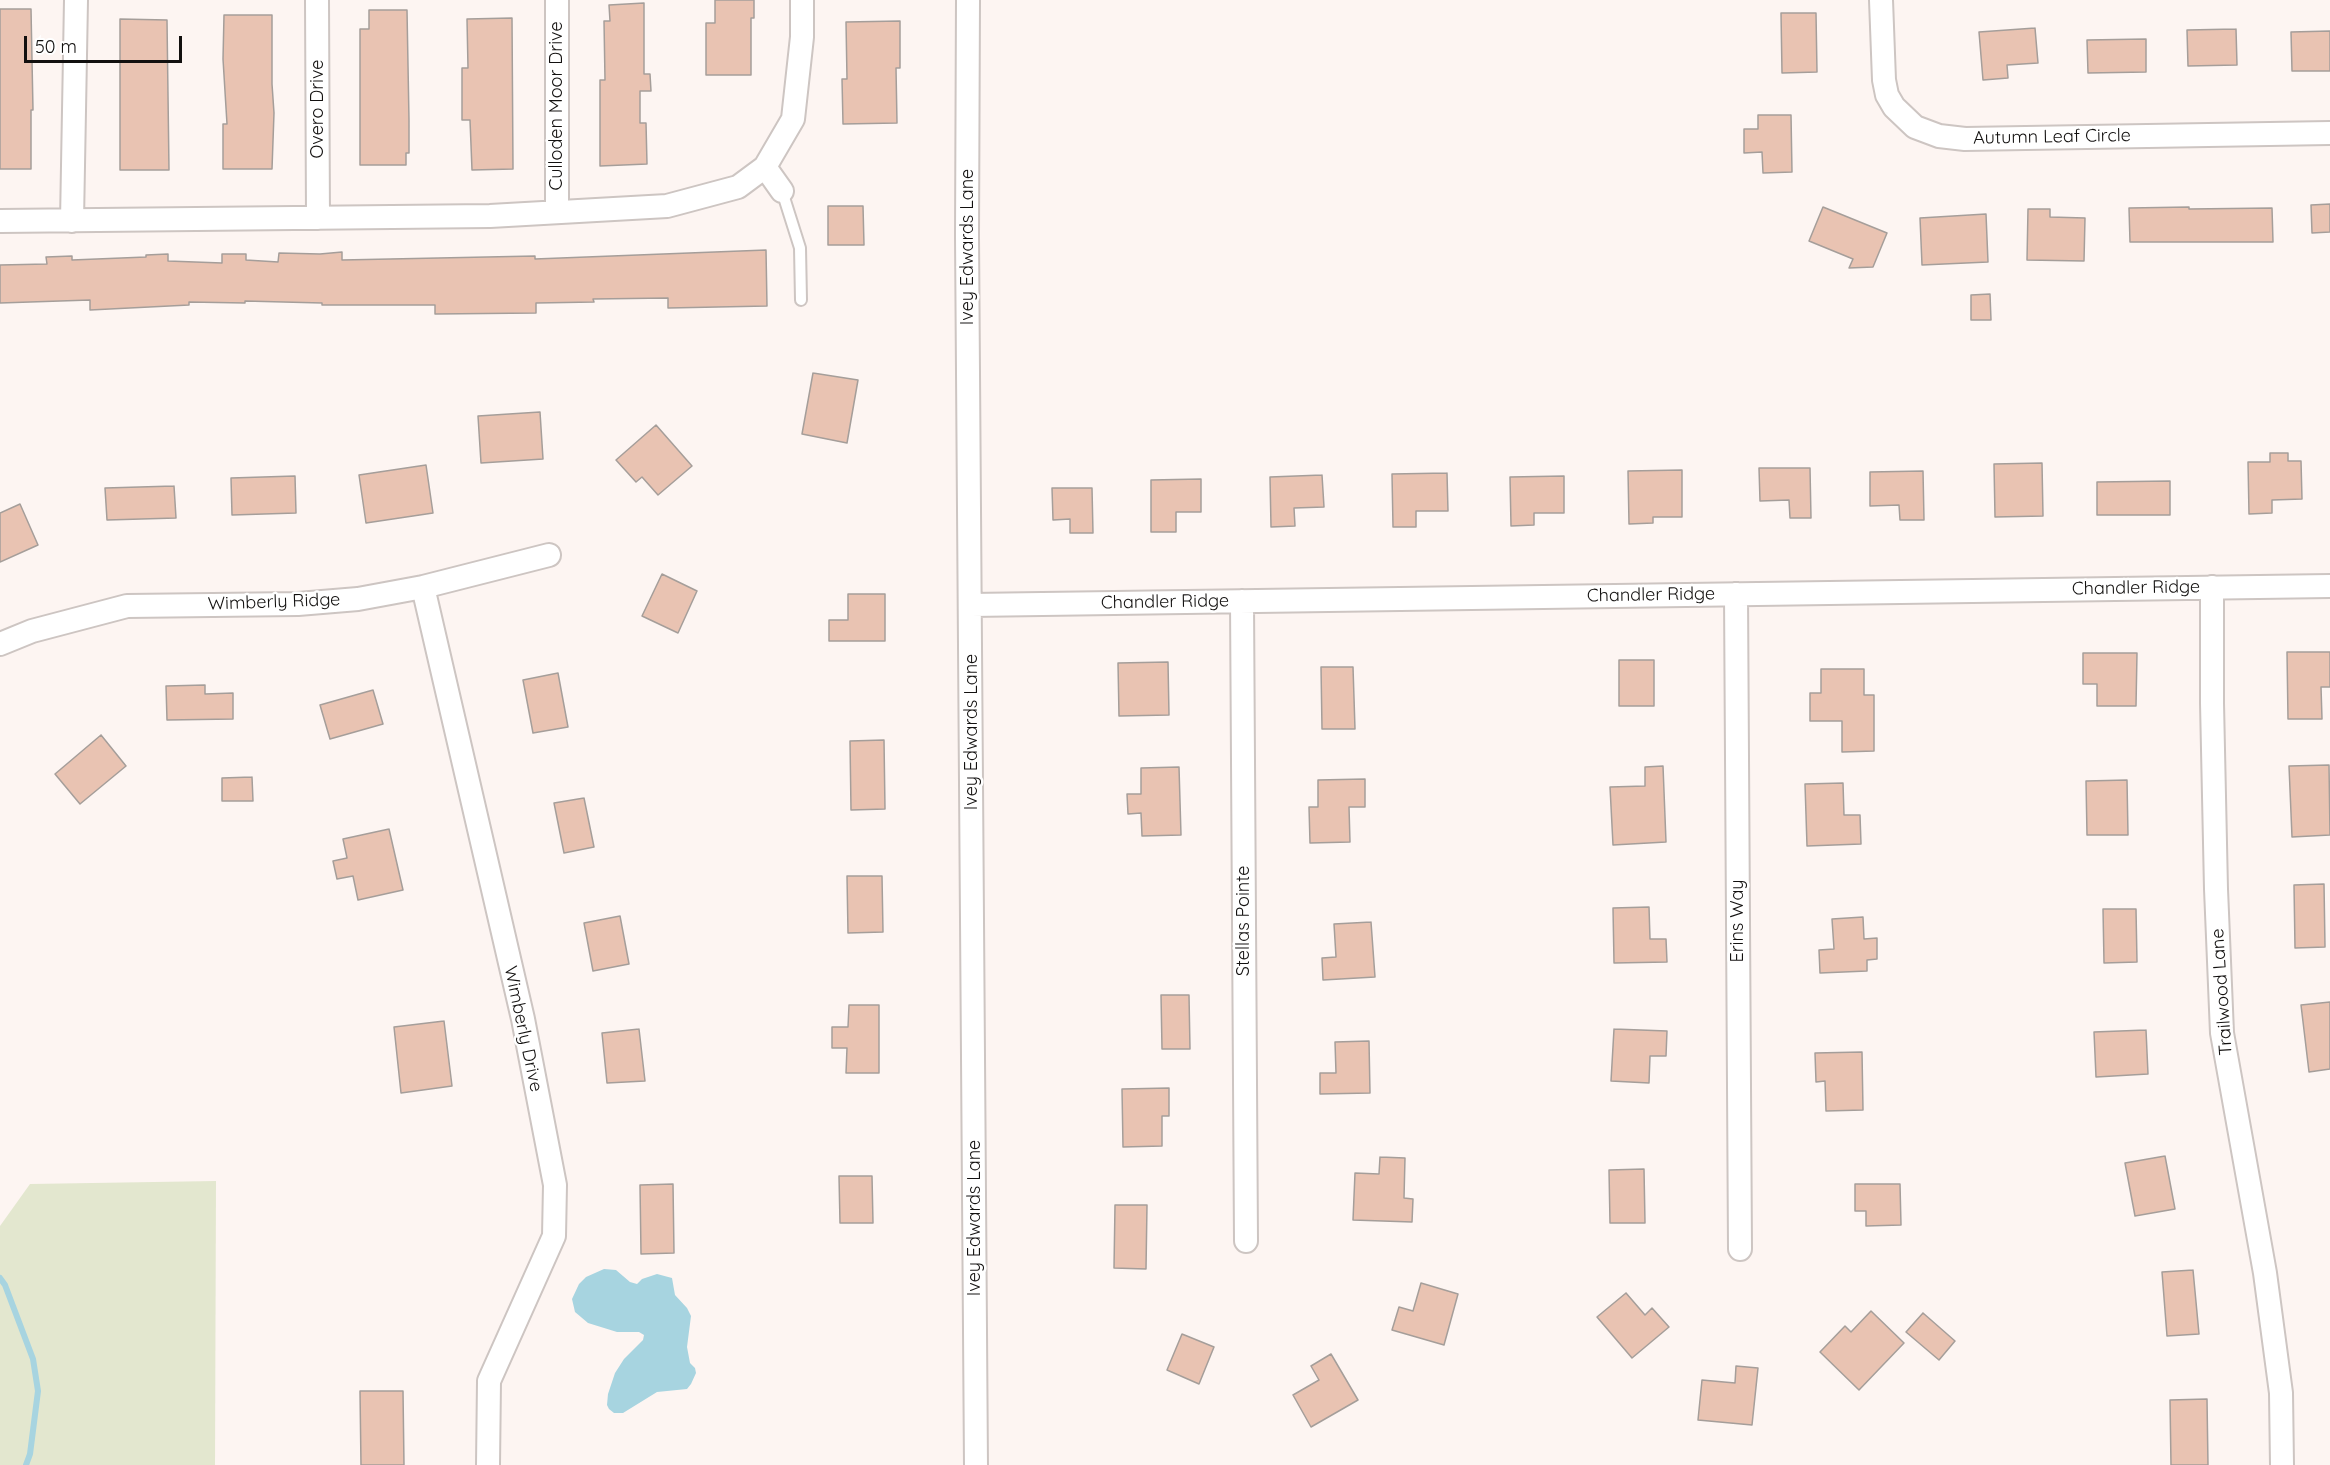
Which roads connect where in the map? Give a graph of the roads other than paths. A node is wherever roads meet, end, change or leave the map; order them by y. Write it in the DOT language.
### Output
graph roads {
  1 [pos="76,0"];
  2 [pos="317,0"];
  3 [pos="557,0"];
  4 [pos="802,0"];
  5 [pos="968,0"];
  6 [pos="1881,0"];
  7 [pos="2330,133"];
  8 [pos="765,167"];
  9 [pos="782,190"];
  10 [pos="557,212"];
  11 [pos="318,218"];
  12 [pos="0,221"];
  13 [pos="72,221"];
  14 [pos="801,300"];
  15 [pos="549,555"];
  16 [pos="2330,586"];
  17 [pos="423,587"];
  18 [pos="2212,587"];
  19 [pos="1736,594"];
  20 [pos="1242,601"];
  21 [pos="971,605"];
  22 [pos="0,644"];
  23 [pos="1246,1241"];
  24 [pos="1740,1249"];
  25 [pos="489,1465"];
  26 [pos="976,1465"];
  27 [pos="2282,1465"];
  1 -- 13 [label="street"];
  2 -- 11 [label="street, Overo Drive"];
  3 -- 10 [label="street, Culloden Moor Drive"];
  4 -- 8 [label="street"];
  5 -- 21 [label="street, Ivey Edwards Lane"];
  6 -- 7 [label="street, Autumn Leaf Circle"];
  8 -- 9 [label="street"];
  8 -- 10 [label="street"];
  9 -- 14 [label="lane"];
  10 -- 11 [label="street"];
  11 -- 13 [label="street"];
  12 -- 13 [label="street"];
  15 -- 17 [label="street, Wimberly Ridge"];
  16 -- 18 [label="street, Chandler Ridge"];
  17 -- 22 [label="street, Wimberly Ridge"];
  17 -- 25 [label="street, Wimberly Drive"];
  18 -- 19 [label="street, Chandler Ridge"];
  18 -- 27 [label="street, Trailwood Lane"];
  19 -- 20 [label="street, Chandler Ridge"];
  19 -- 24 [label="street, Erins Way"];
  20 -- 21 [label="street, Chandler Ridge"];
  20 -- 23 [label="street, Stellas Pointe"];
  21 -- 26 [label="street, Ivey Edwards Lane"];
}
